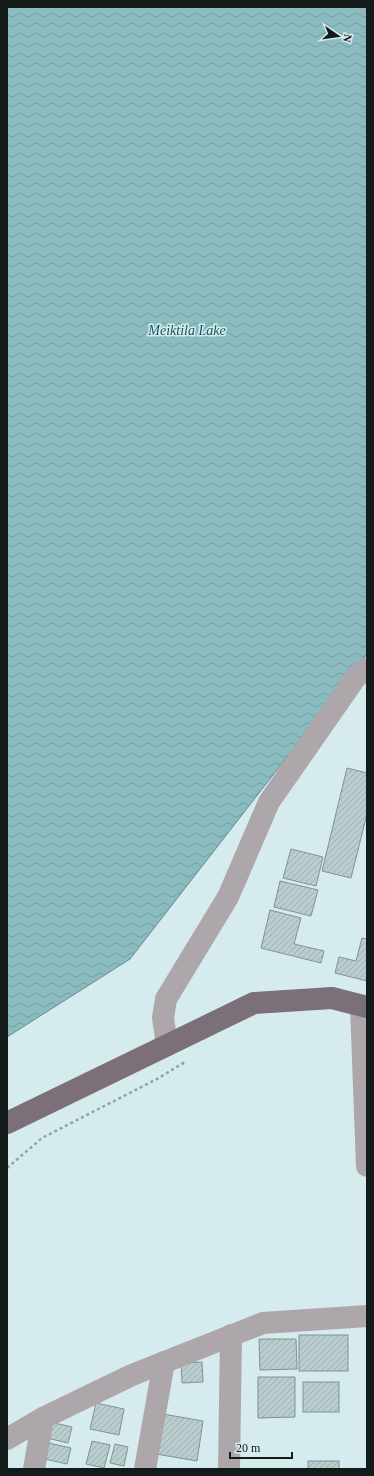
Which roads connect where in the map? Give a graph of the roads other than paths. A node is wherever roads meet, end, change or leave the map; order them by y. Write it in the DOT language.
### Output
graph roads {
  1 [pos="367,669"];
  2 [pos="364,1007"];
  3 [pos="167,1045"];
  4 [pos="7,1123"];
  5 [pos="367,1166"];
  6 [pos="367,1316"];
  7 [pos="231,1336"];
  8 [pos="164,1362"];
  9 [pos="43,1418"];
  10 [pos="7,1439"];
  11 [pos="34,1469"];
  12 [pos="144,1469"];
  13 [pos="229,1469"];
  1 -- 3 [label="street"];
  2 -- 3 [label="main road"];
  2 -- 5 [label="street"];
  3 -- 4 [label="main road"];
  6 -- 7 [label="street"];
  7 -- 8 [label="street"];
  7 -- 13 [label="street"];
  8 -- 9 [label="street"];
  8 -- 12 [label="street"];
  9 -- 10 [label="street"];
  9 -- 11 [label="street"];
}
